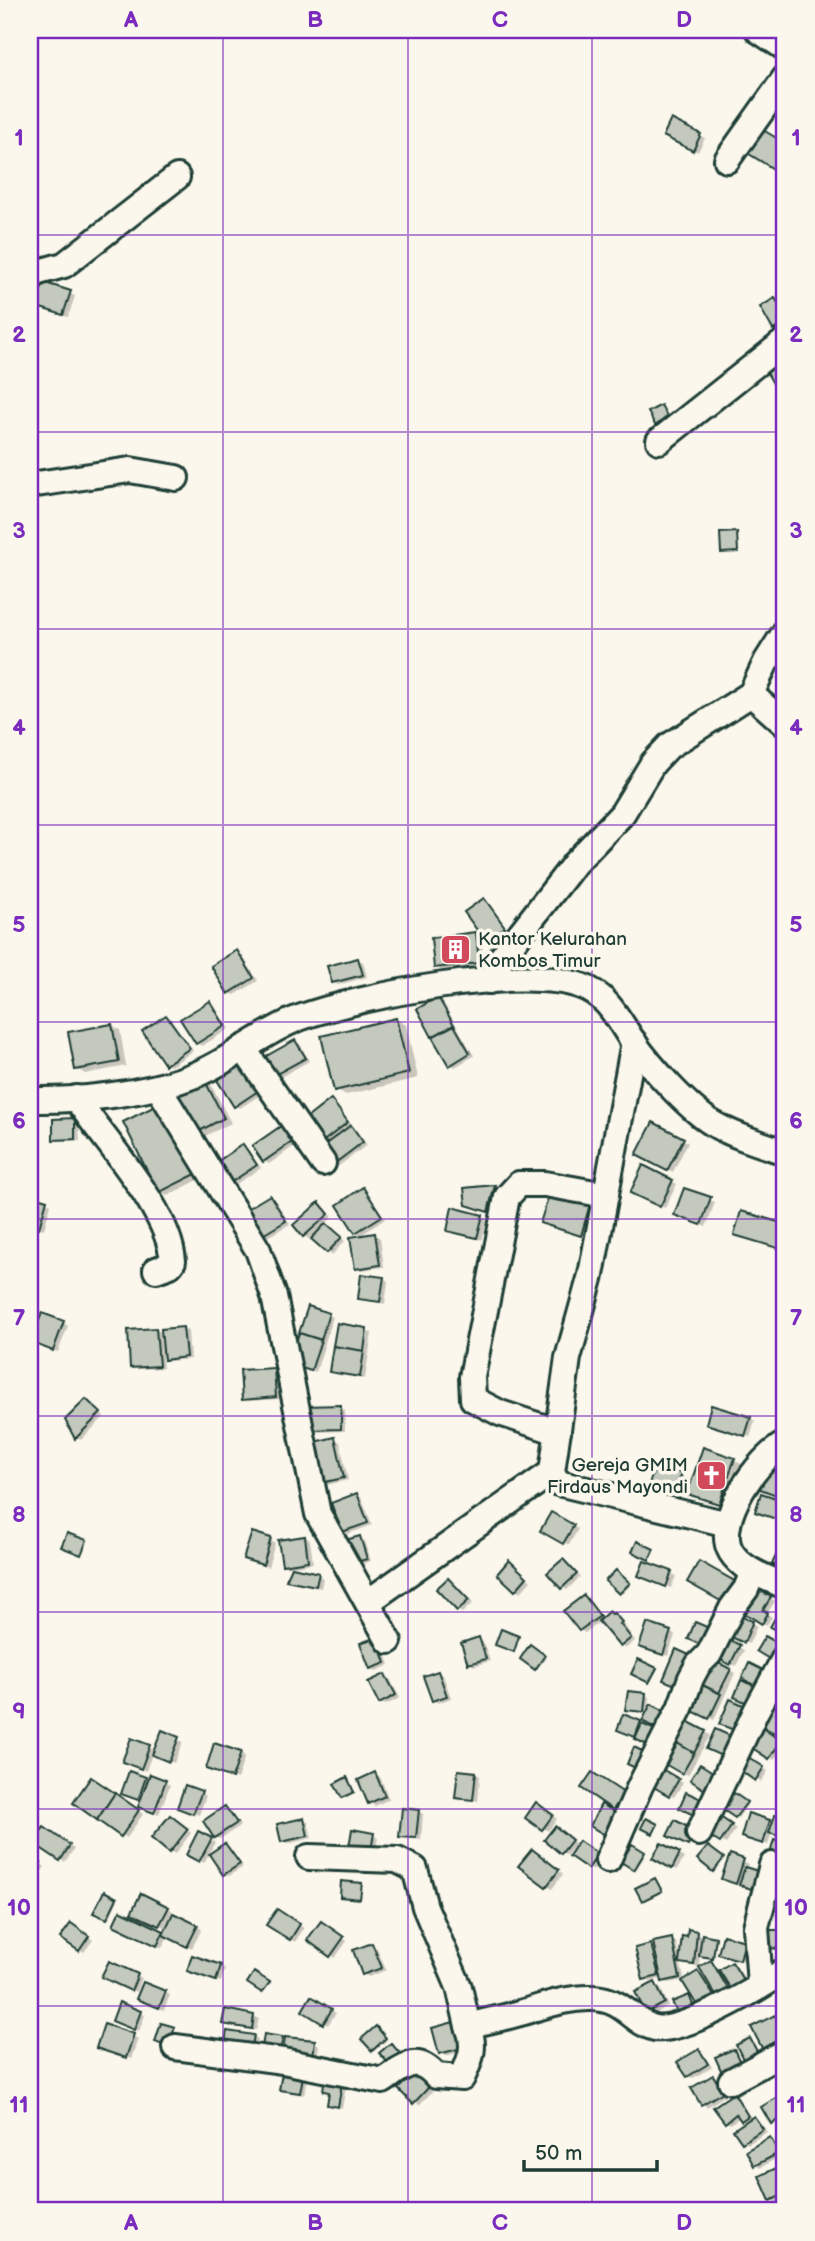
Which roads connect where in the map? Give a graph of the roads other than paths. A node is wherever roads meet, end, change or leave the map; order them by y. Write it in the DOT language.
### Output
graph roads {
  1 [pos="758,30"];
  2 [pos="785,48"];
  3 [pos="785,78"];
  4 [pos="727,160"];
  5 [pos="177,177"];
  6 [pos="30,281"];
  7 [pos="785,341"];
  8 [pos="659,441"];
  9 [pos="176,478"];
  10 [pos="30,485"];
  11 [pos="785,632"];
  12 [pos="751,694"];
  13 [pos="785,724"];
  14 [pos="489,981"];
  15 [pos="634,1042"];
  16 [pos="243,1048"];
  17 [pos="158,1087"];
  18 [pos="76,1098"];
  19 [pos="30,1100"];
  20 [pos="785,1152"];
  21 [pos="323,1163"];
  22 [pos="606,1195"];
  23 [pos="156,1270"];
  24 [pos="558,1432"];
  25 [pos="785,1444"];
  26 [pos="552,1472"];
  27 [pos="728,1524"];
  28 [pos="753,1572"];
  29 [pos="785,1586"];
  30 [pos="368,1602"];
  31 [pos="389,1641"];
  32 [pos="785,1657"];
  33 [pos="699,1833"];
  34 [pos="309,1857"];
  35 [pos="608,1860"];
  36 [pos="772,1865"];
  37 [pos="785,1970"];
  38 [pos="760,1986"];
  39 [pos="468,2026"];
  40 [pos="175,2047"];
  41 [pos="785,2052"];
  42 [pos="731,2081"];
  1 -- 2 [label="street"];
  3 -- 4 [label="street"];
  5 -- 6 [label="street"];
  7 -- 8 [label="street"];
  9 -- 10 [label="street"];
  11 -- 12 [label="street"];
  12 -- 13 [label="street"];
  12 -- 14 [label="street"];
  14 -- 15 [label="street"];
  14 -- 16 [label="street"];
  15 -- 20 [label="street"];
  15 -- 22 [label="street"];
  16 -- 17 [label="street"];
  16 -- 21 [label="street"];
  17 -- 18 [label="street"];
  17 -- 30 [label="street"];
  18 -- 19 [label="street"];
  18 -- 23 [label="street"];
  22 -- 24 [label="street"];
  22 -- 24 [label="street"];
  24 -- 26 [label="street"];
  25 -- 27 [label="street"];
  26 -- 27 [label="street"];
  26 -- 30 [label="street"];
  27 -- 28 [label="street"];
  28 -- 29 [label="street"];
  28 -- 35 [label="street"];
  30 -- 31 [label="street"];
  32 -- 33 [label="street"];
  34 -- 39 [label="street"];
  36 -- 38 [label="street"];
  37 -- 38 [label="street"];
  38 -- 39 [label="street"];
  39 -- 40 [label="street"];
  41 -- 42 [label="street"];
}
